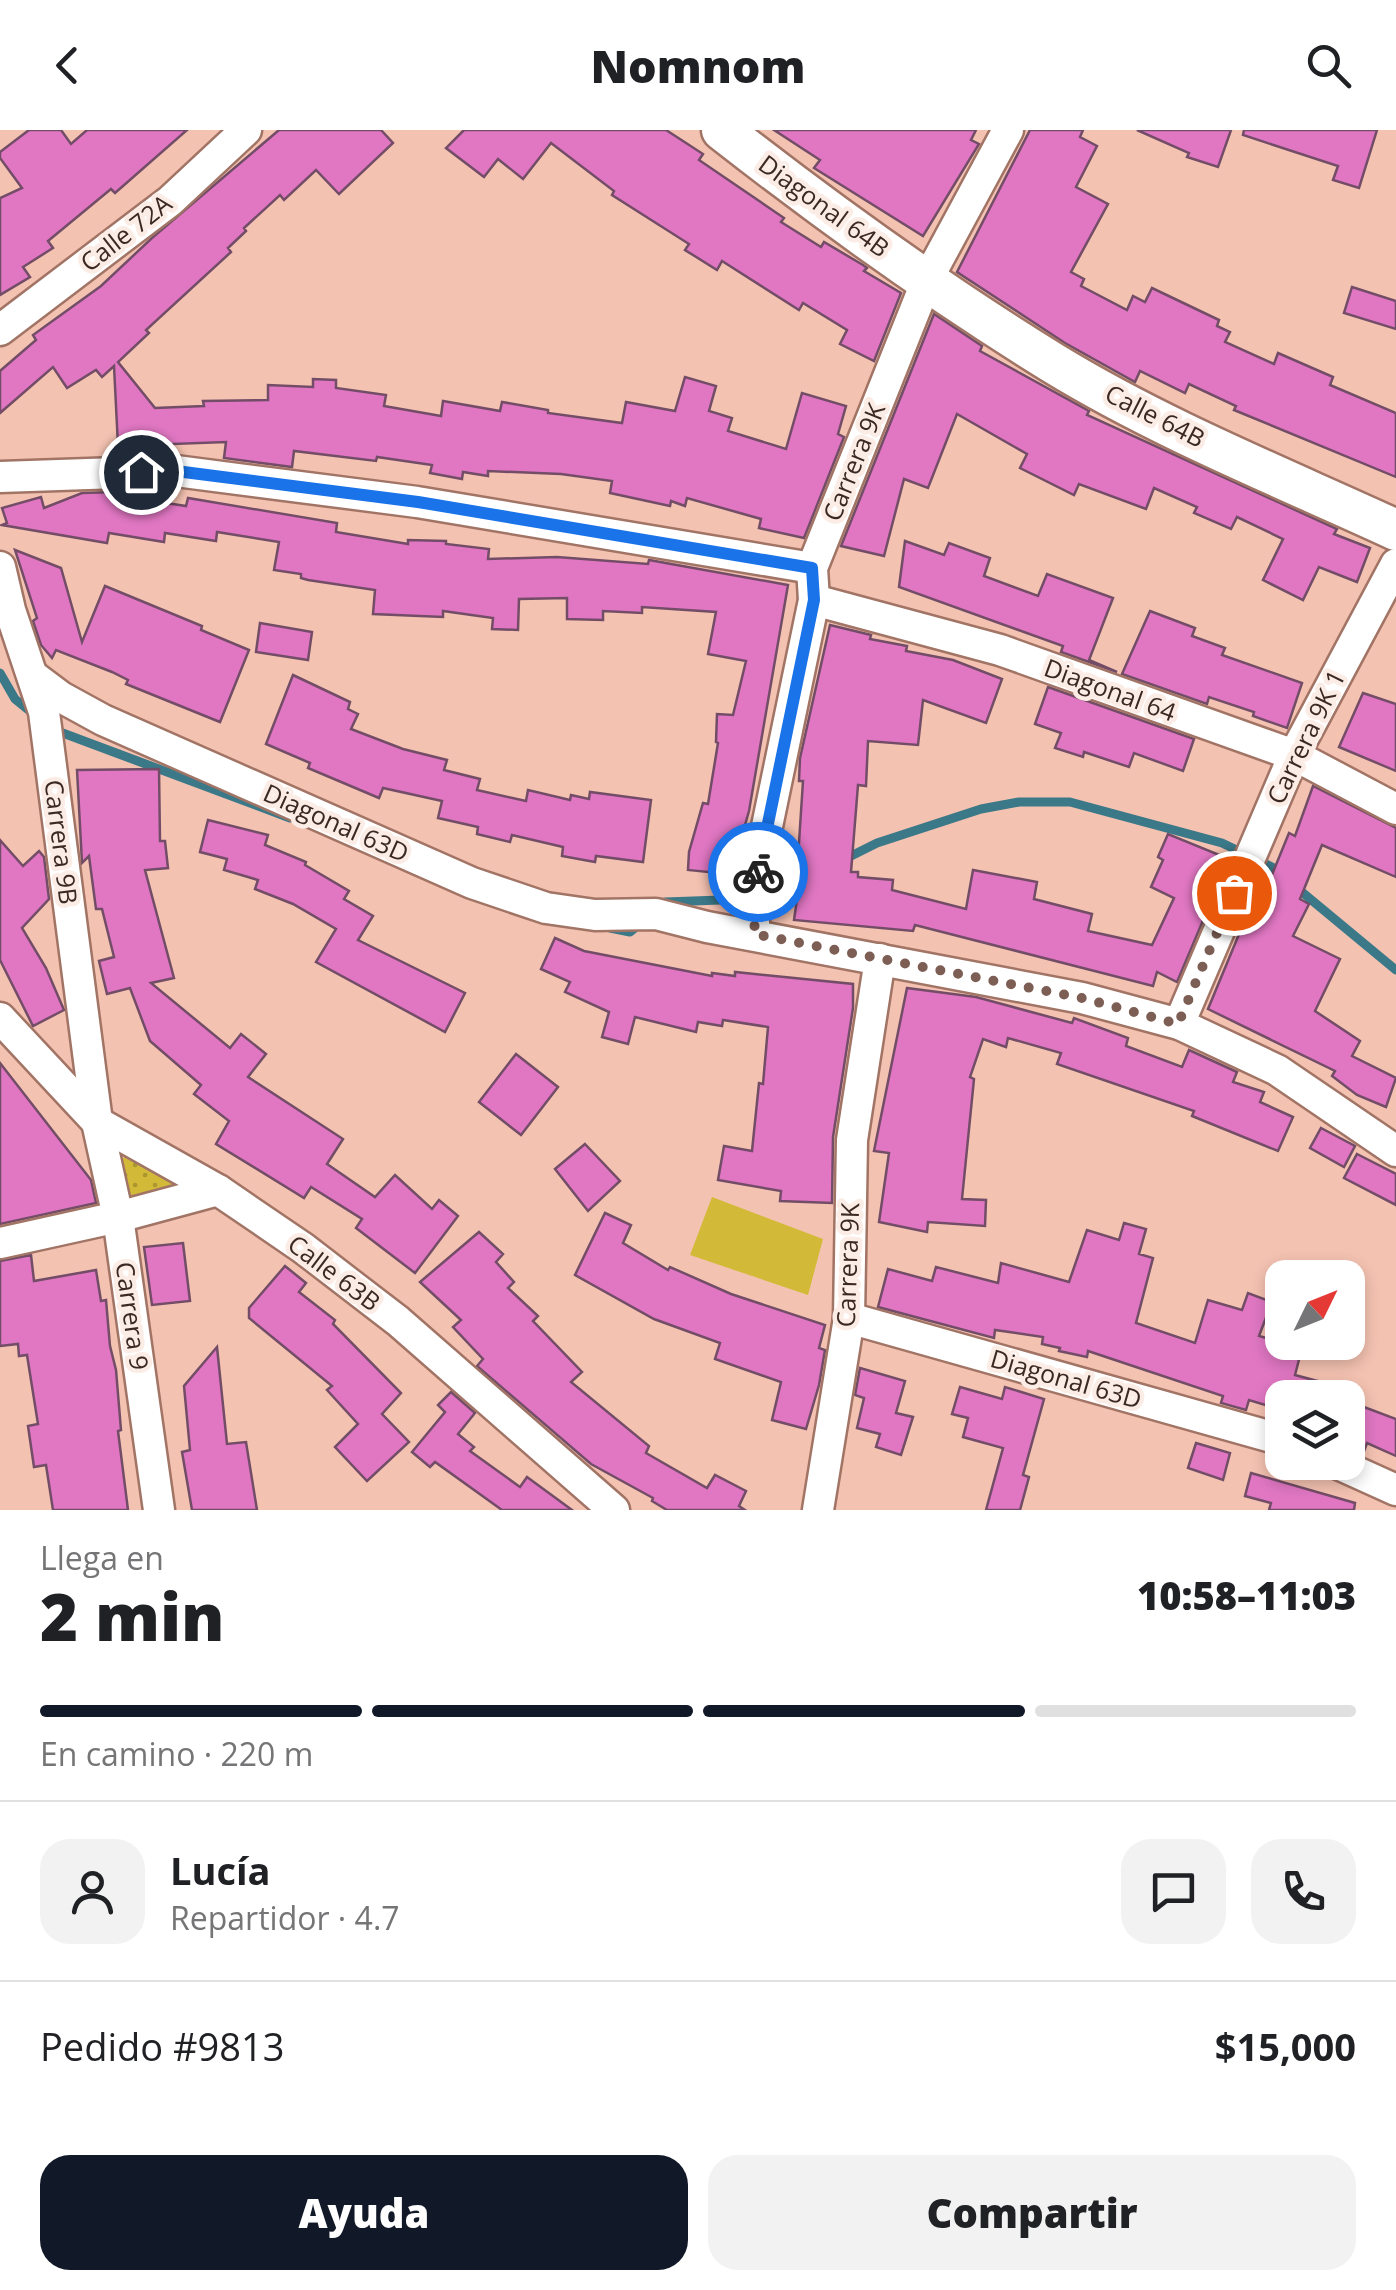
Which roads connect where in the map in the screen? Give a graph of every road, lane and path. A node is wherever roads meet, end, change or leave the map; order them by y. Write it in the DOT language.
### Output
graph roads {
  1 [pos="246,130"];
  2 [pos="722,130"];
  3 [pos="1008,130"];
  4 [pos="927,280"];
  5 [pos="0,330"];
  6 [pos="0,477"];
  7 [pos="1396,530"];
  8 [pos="1396,564"];
  9 [pos="0,566"];
  10 [pos="812,568"];
  11 [pos="814,600"];
  12 [pos="33,676"];
  13 [pos="1294,755"];
  14 [pos="1396,809"];
  15 [pos="754,910"];
  16 [pos="880,959"];
  17 [pos="0,1018"];
  18 [pos="1178,1024"];
  19 [pos="97,1122"];
  20 [pos="1396,1151"];
  21 [pos="218,1190"];
  22 [pos="118,1218"];
  23 [pos="0,1243"];
  24 [pos="849,1318"];
  25 [pos="1265,1435"];
  26 [pos="1365,1476"];
  27 [pos="1396,1490"];
  28 [pos="159,1510"];
  29 [pos="614,1510"];
  30 [pos="818,1510"];
  1 -- 5 [label="street, Calle 72A"];
  2 -- 4 [label="street, Diagonal 64B"];
  3 -- 4 [label="street, Carrera 9K"];
  4 -- 7 [label="street, Calle 64B"];
  4 -- 10 [label="street, Carrera 9K"];
  6 -- 10 [label="street"];
  8 -- 13 [label="street, Carrera 9K 1"];
  9 -- 12 [label="street, Carrera 9B"];
  10 -- 11 [label="street, Carrera 9K"];
  11 -- 13 [label="street, Diagonal 64"];
  11 -- 15 [label="street, Carrera 9K"];
  12 -- 15 [label="street, Diagonal 63D"];
  12 -- 19 [label="street, Carrera 9B"];
  13 -- 14 [label="street, Diagonal 64"];
  13 -- 18 [label="street, Carrera 9K 1"];
  15 -- 16 [label="street, Diagonal 63D"];
  16 -- 18 [label="street, Diagonal 63D"];
  16 -- 24 [label="street, Carrera 9K"];
  17 -- 19 [label="street"];
  18 -- 20 [label="street, Diagonal 63D"];
  19 -- 21 [label="street"];
  19 -- 22 [label="street, Carrera 9"];
  21 -- 22 [label="street"];
  21 -- 29 [label="street, Calle 63B"];
  22 -- 23 [label="street"];
  22 -- 28 [label="street, Carrera 9"];
  24 -- 25 [label="street, Diagonal 63D"];
  24 -- 30 [label="street, Carrera 9K"];
  26 -- 27 [label="street"];
}
